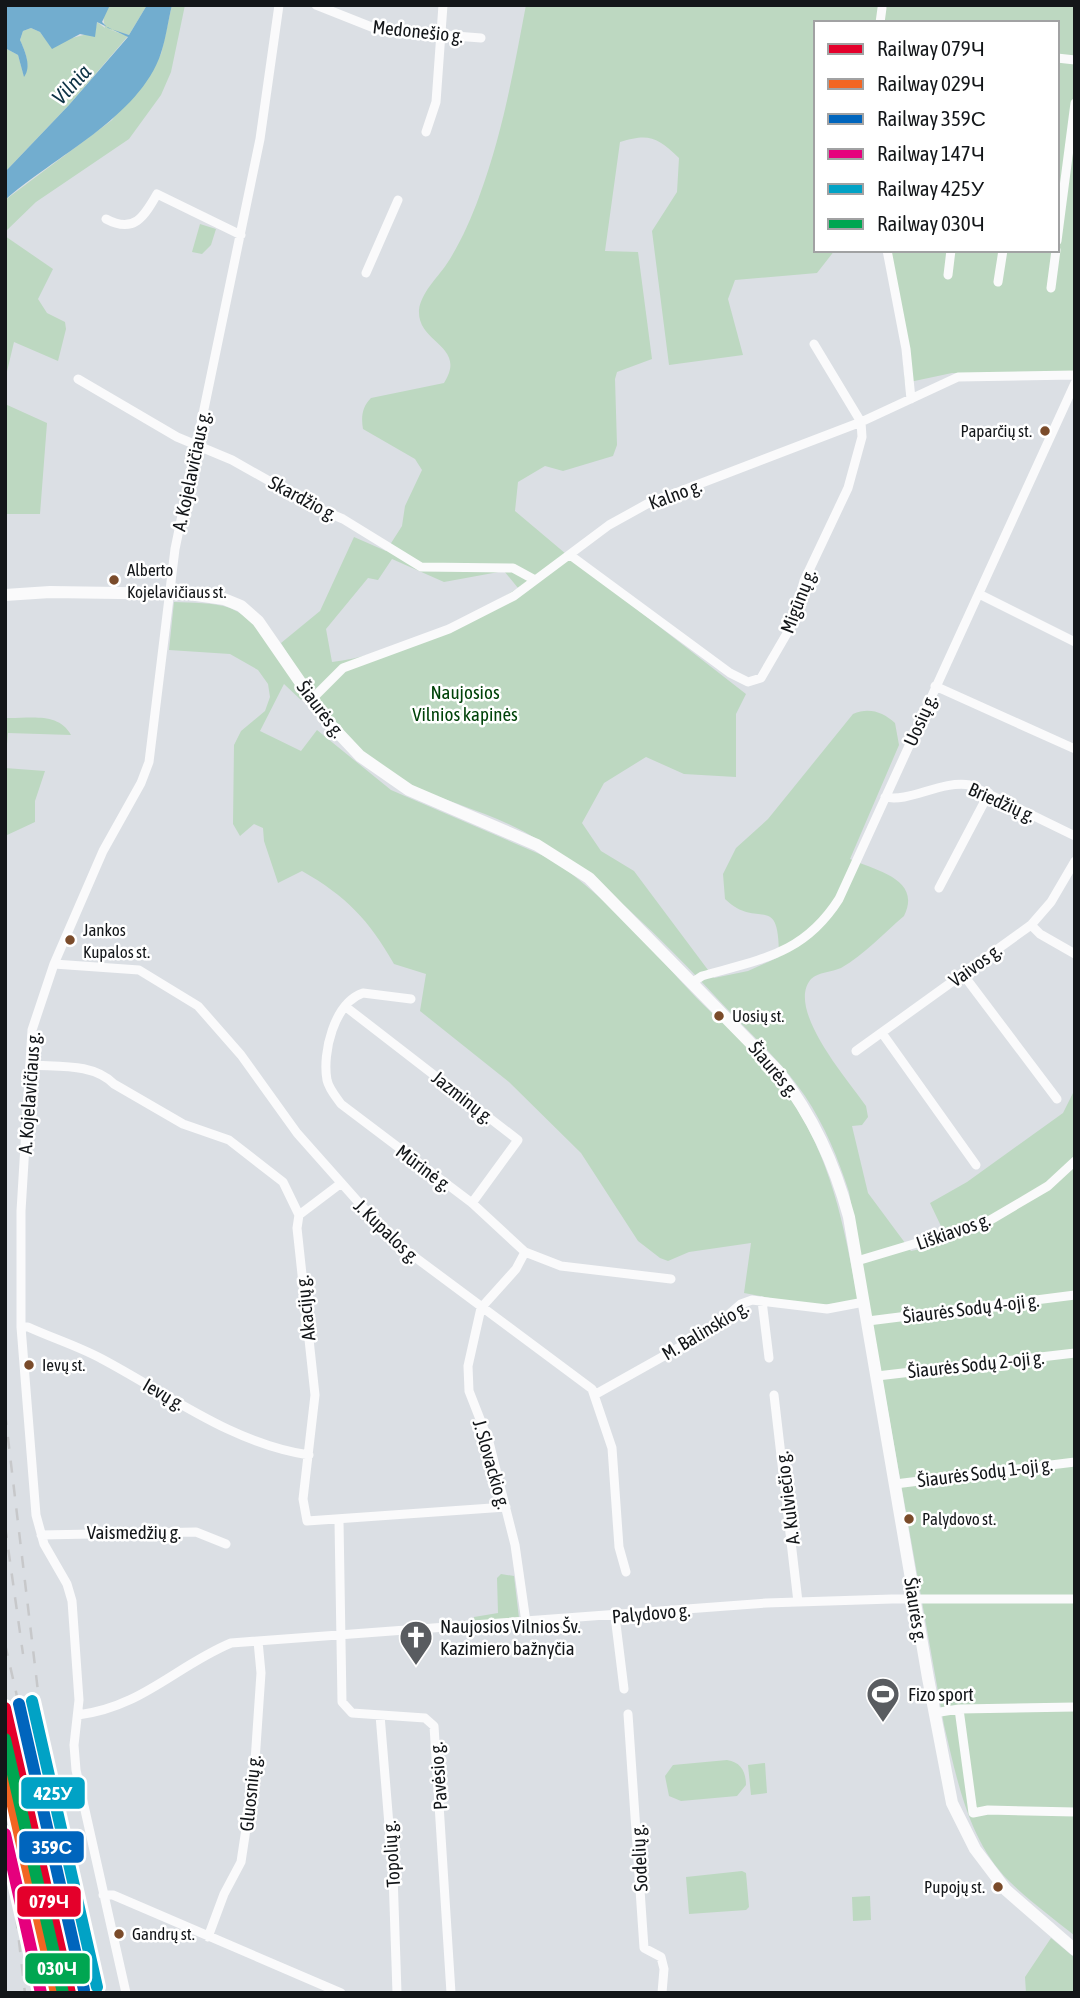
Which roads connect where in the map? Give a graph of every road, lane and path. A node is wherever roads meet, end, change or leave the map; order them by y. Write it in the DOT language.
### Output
graph roads {
  1 [pos="279,5"];
  2 [pos="316,5"];
  3 [pos="443,5"];
  4 [pos="882,8"];
  5 [pos="880,21"];
  6 [pos="440,35"];
  7 [pos="481,38"];
  8 [pos="1075,103"];
  9 [pos="426,132"];
  10 [pos="1062,176"];
  11 [pos="398,201"];
  12 [pos="1059,215"];
  13 [pos="106,219"];
  14 [pos="241,235"];
  15 [pos="887,252"];
  16 [pos="951,252"];
  17 [pos="1003,252"];
  18 [pos="1056,252"];
  19 [pos="366,273"];
  20 [pos="948,275"];
  21 [pos="998,282"];
  22 [pos="1051,288"];
  23 [pos="814,344"];
  24 [pos="1075,375"];
  25 [pos="78,379"];
  26 [pos="1075,383"];
  27 [pos="911,399"];
  28 [pos="861,422"];
  29 [pos="196,446"];
  30 [pos="570,555"];
  31 [pos="535,580"];
  32 [pos="169,594"];
  33 [pos="979,594"];
  34 [pos="5,595"];
  35 [pos="1075,642"];
  36 [pos="935,686"];
  37 [pos="311,700"];
  38 [pos="1075,750"];
  39 [pos="989,793"];
  40 [pos="885,797"];
  41 [pos="1075,836"];
  42 [pos="1075,861"];
  43 [pos="939,888"];
  44 [pos="1031,925"];
  45 [pos="1075,954"];
  46 [pos="54,964"];
  47 [pos="962,973"];
  48 [pos="693,982"];
  49 [pos="411,999"];
  50 [pos="346,1007"];
  51 [pos="882,1033"];
  52 [pos="856,1051"];
  53 [pos="31,1065"];
  54 [pos="1057,1099"];
  55 [pos="1075,1161"];
  56 [pos="976,1165"];
  57 [pos="340,1184"];
  58 [pos="472,1203"];
  59 [pos="299,1215"];
  60 [pos="525,1252"];
  61 [pos="857,1261"];
  62 [pos="671,1279"];
  63 [pos="1075,1295"];
  64 [pos="762,1301"];
  65 [pos="864,1302"];
  66 [pos="481,1308"];
  67 [pos="867,1321"];
  68 [pos="21,1327"];
  69 [pos="1075,1353"];
  70 [pos="769,1358"];
  71 [pos="877,1376"];
  72 [pos="596,1394"];
  73 [pos="774,1395"];
  74 [pos="309,1455"];
  75 [pos="1075,1462"];
  76 [pos="895,1484"];
  77 [pos="506,1507"];
  78 [pos="339,1521"];
  79 [pos="41,1535"];
  80 [pos="226,1544"];
  81 [pos="626,1572"];
  82 [pos="914,1598"];
  83 [pos="1075,1599"];
  84 [pos="798,1602"];
  85 [pos="615,1616"];
  86 [pos="526,1622"];
  87 [pos="340,1636"];
  88 [pos="258,1641"];
  89 [pos="624,1689"];
  90 [pos="1075,1707"];
  91 [pos="959,1709"];
  92 [pos="934,1713"];
  93 [pos="628,1714"];
  94 [pos="78,1715"];
  95 [pos="380,1715"];
  96 [pos="1075,1812"];
  97 [pos="973,1814"];
  98 [pos="960,1821"];
  99 [pos="103,1895"];
  100 [pos="208,1937"];
  101 [pos="1075,1950"];
  102 [pos="126,1993"];
  103 [pos="341,1993"];
  104 [pos="397,1993"];
  105 [pos="452,1993"];
  106 [pos="662,1993"];
  1 -- 14 [label="street, A. Kojelavičiaus g."];
  2 -- 6 [label="street, Medonešio g."];
  3 -- 6 [label="street"];
  4 -- 5 [label="street"];
  6 -- 7 [label="street, Medonešio g."];
  6 -- 9 [label="street"];
  8 -- 10 [label="street"];
  10 -- 12 [label="street"];
  11 -- 19 [label="street"];
  13 -- 14 [label="street"];
  14 -- 29 [label="street, A. Kojelavičiaus g."];
  15 -- 27 [label="street"];
  16 -- 20 [label="street"];
  17 -- 21 [label="street"];
  18 -- 22 [label="street"];
  23 -- 28 [label="street"];
  24 -- 27 [label="street, Kalno g."];
  25 -- 29 [label="street, Skardžio g."];
  26 -- 33 [label="street, Uosių g."];
  27 -- 28 [label="street, Kalno g."];
  28 -- 30 [label="street, Kalno g."];
  28 -- 30 [label="street, Migūnų g."];
  29 -- 31 [label="street, Skardžio g."];
  29 -- 32 [label="street, A. Kojelavičiaus g."];
  30 -- 31 [label="street, Kalno g."];
  31 -- 37 [label="street, Kalno g."];
  32 -- 34 [label="main road, Šiaurės g."];
  32 -- 37 [label="main road, Šiaurės g."];
  32 -- 46 [label="street, A. Kojelavičiaus g."];
  33 -- 35 [label="street"];
  33 -- 36 [label="street, Uosių g."];
  36 -- 38 [label="street"];
  36 -- 40 [label="street, Uosių g."];
  37 -- 48 [label="main road, Šiaurės g."];
  39 -- 40 [label="street, Briedžių g."];
  39 -- 41 [label="street, Briedžių g."];
  39 -- 43 [label="street"];
  40 -- 48 [label="street, Uosių g."];
  42 -- 44 [label="street, Vaivos g."];
  44 -- 45 [label="street"];
  44 -- 47 [label="street, Vaivos g."];
  46 -- 53 [label="street, A. Kojelavičiaus g."];
  46 -- 57 [label="street, J. Kupalos g."];
  47 -- 51 [label="street, Vaivos g."];
  47 -- 54 [label="street"];
  48 -- 61 [label="main road, Šiaurės g."];
  49 -- 50 [label="street"];
  50 -- 58 [label="street, Mūrinė g."];
  50 -- 58 [label="street, Jazminų g."];
  51 -- 52 [label="street, Vaivos g."];
  51 -- 56 [label="street"];
  53 -- 59 [label="street, Akacijų g."];
  53 -- 68 [label="street, A. Kojelavičiaus g."];
  55 -- 61 [label="street, Liškiavos g."];
  57 -- 59 [label="street"];
  57 -- 66 [label="street, J. Kupalos g."];
  58 -- 60 [label="street, Mūrinė g."];
  59 -- 74 [label="street, Akacijų g."];
  60 -- 62 [label="street, Mūrinė g."];
  60 -- 66 [label="street"];
  61 -- 65 [label="main road, Šiaurės g."];
  63 -- 67 [label="street, Šiaurės Sodų 4-oji g."];
  64 -- 65 [label="street, M. Balinskio g."];
  64 -- 70 [label="street"];
  64 -- 72 [label="street, M. Balinskio g."];
  65 -- 67 [label="main road, Šiaurės g."];
  66 -- 72 [label="street, J. Kupalos g."];
  66 -- 77 [label="street, J. Slovackio g."];
  67 -- 71 [label="main road, Šiaurės g."];
  68 -- 74 [label="street, Ievų g."];
  68 -- 79 [label="street, A. Kojelavičiaus g."];
  69 -- 71 [label="street, Šiaurės Sodų 2-oji g."];
  71 -- 76 [label="main road, Šiaurės g."];
  72 -- 81 [label="street"];
  73 -- 84 [label="street, A. Kulviečio g."];
  74 -- 78 [label="street, Akacijų g."];
  75 -- 76 [label="street, Šiaurės Sodų 1-oji g."];
  76 -- 82 [label="main road, Šiaurės g."];
  77 -- 78 [label="street, Akacijų g."];
  77 -- 86 [label="street, J. Slovackio g."];
  78 -- 87 [label="street, Pavėsio g."];
  79 -- 80 [label="street, Vaismedžių g."];
  79 -- 94 [label="street, A. Kojelavičiaus g."];
  82 -- 83 [label="street, Palydovo g."];
  82 -- 84 [label="street, Palydovo g."];
  82 -- 92 [label="main road, Šiaurės g."];
  84 -- 85 [label="street, Palydovo g."];
  85 -- 86 [label="street, Palydovo g."];
  85 -- 89 [label="street"];
  86 -- 87 [label="street, Palydovo g."];
  87 -- 88 [label="street, Palydovo g."];
  87 -- 95 [label="street, Pavėsio g."];
  88 -- 94 [label="street, Palydovo g."];
  88 -- 100 [label="street, Gluosnių g."];
  90 -- 91 [label="street"];
  91 -- 92 [label="street"];
  91 -- 97 [label="street"];
  92 -- 98 [label="main road, Šiaurės g."];
  93 -- 106 [label="street, Sodelių g."];
  94 -- 99 [label="street, A. Kojelavičiaus g."];
  95 -- 104 [label="street, Topolių g."];
  95 -- 105 [label="street, Pavėsio g."];
  96 -- 97 [label="street"];
  97 -- 98 [label="street"];
  98 -- 101 [label="main road, Šiaurės g."];
  99 -- 100 [label="street"];
  99 -- 102 [label="street, A. Kojelavičiaus g."];
  100 -- 103 [label="street"];
}
